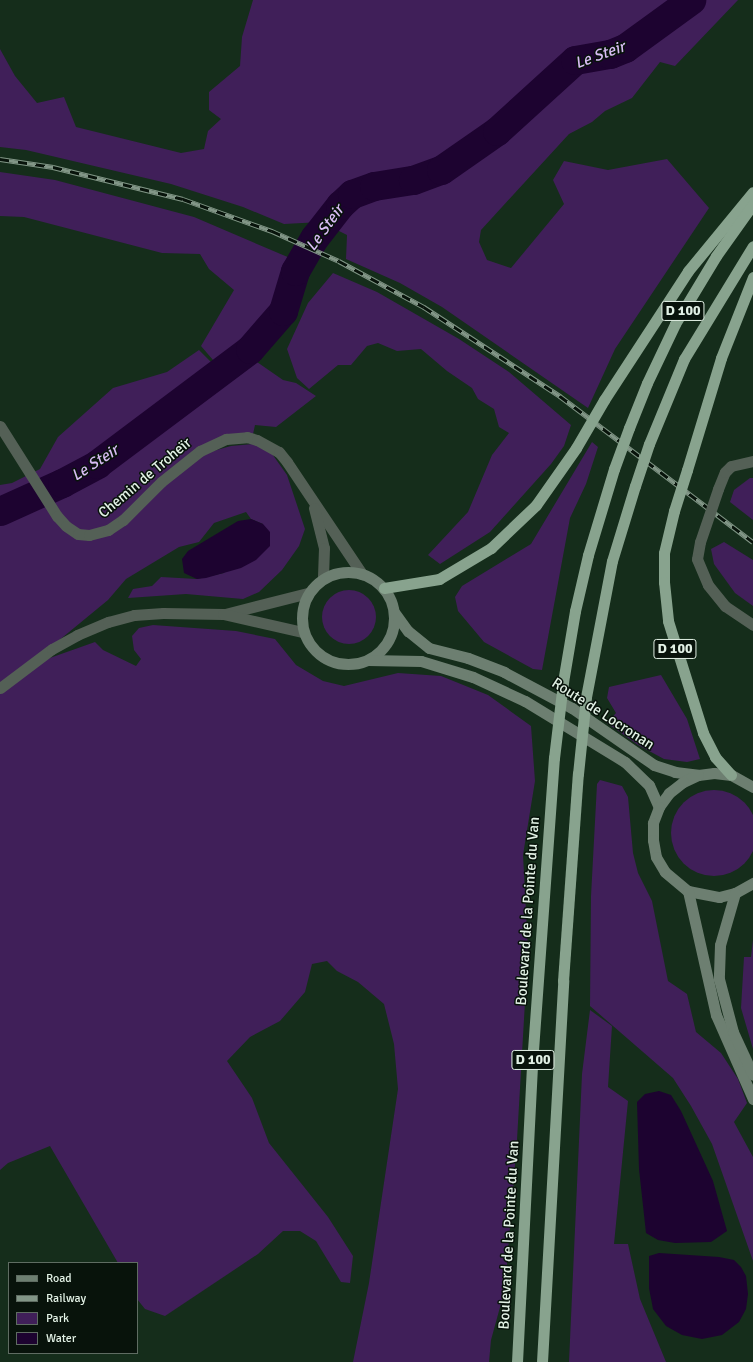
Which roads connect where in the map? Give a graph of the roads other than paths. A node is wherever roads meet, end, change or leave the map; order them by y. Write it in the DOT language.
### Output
graph roads {
  1 [pos="753,192"];
  2 [pos="753,204"];
  3 [pos="753,246"];
  4 [pos="753,278"];
  5 [pos="0,426"];
  6 [pos="753,461"];
  7 [pos="312,500"];
  8 [pos="362,574"];
  9 [pos="323,579"];
  10 [pos="384,588"];
  11 [pos="308,593"];
  12 [pos="394,612"];
  13 [pos="223,614"];
  14 [pos="753,625"];
  15 [pos="303,632"];
  16 [pos="368,660"];
  17 [pos="0,688"];
  18 [pos="698,775"];
  19 [pos="731,775"];
  20 [pos="753,787"];
  21 [pos="659,807"];
  22 [pos="753,883"];
  23 [pos="688,891"];
  24 [pos="735,893"];
  25 [pos="753,1075"];
  26 [pos="753,1099"];
  27 [pos="517,1362"];
  28 [pos="542,1362"];
  1 -- 10 [label="highway, D 100, bridge"];
  2 -- 27 [label="highway, Boulevard de la Pointe du Van / D 100, bridge"];
  3 -- 28 [label="highway, D 100, bridge"];
  4 -- 19 [label="highway, D 100, bridge"];
  5 -- 7 [label="street, Chemin de Troheïr"];
  6 -- 14 [label="street, bridge"];
  7 -- 8 [label="street, Chemin de Troheïr"];
  7 -- 9 [label="street, Chemin de Troheïr"];
  8 -- 9 [label="main road"];
  8 -- 10 [label="main road"];
  9 -- 11 [label="main road"];
  10 -- 12 [label="main road"];
  11 -- 13 [label="street"];
  11 -- 15 [label="main road"];
  12 -- 16 [label="main road"];
  12 -- 18 [label="main road, Route de Locronan"];
  13 -- 15 [label="street"];
  13 -- 17 [label="street"];
  15 -- 16 [label="main road"];
  16 -- 21 [label="main road, Route de Locronan"];
  18 -- 19 [label="main road"];
  18 -- 21 [label="main road"];
  19 -- 20 [label="main road"];
  21 -- 23 [label="main road"];
  22 -- 24 [label="main road"];
  23 -- 24 [label="main road"];
  23 -- 26 [label="main road"];
  24 -- 25 [label="main road"];
}
